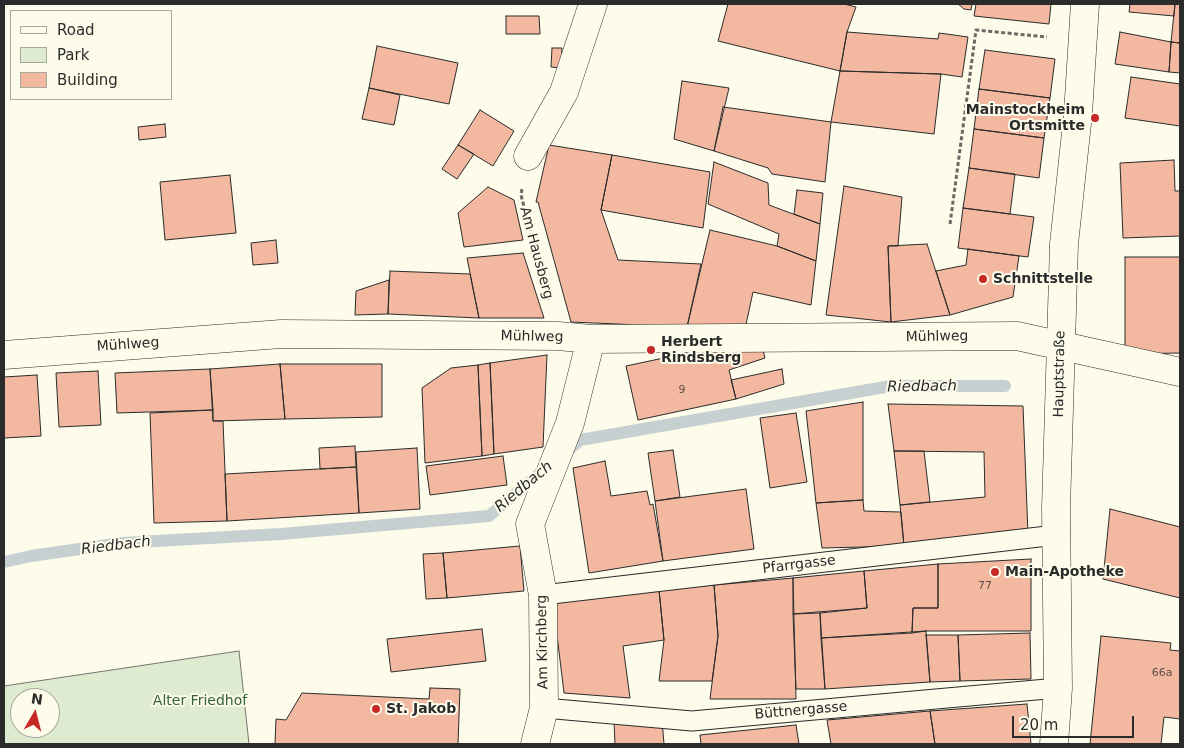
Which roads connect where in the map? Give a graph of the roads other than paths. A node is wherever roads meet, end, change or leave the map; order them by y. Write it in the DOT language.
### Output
graph roads {
  1 [pos="593,4"];
  2 [pos="1085,4"];
  3 [pos="528,156"];
  4 [pos="591,340"];
  5 [pos="1061,346"];
  6 [pos="4,355"];
  7 [pos="1180,372"];
  8 [pos="1056,535"];
  9 [pos="543,594"];
  10 [pos="1058,688"];
  11 [pos="544,708"];
  12 [pos="535,744"];
  13 [pos="1054,744"];
  1 -- 3 [label="street"];
  2 -- 5 [label="street, Hauptstraße"];
  4 -- 5 [label="street, Mühlweg"];
  4 -- 6 [label="street, Mühlweg"];
  4 -- 9 [label="street, Am Kirchberg"];
  5 -- 7 [label="street, Mühlweg"];
  5 -- 8 [label="street, Hauptstraße"];
  8 -- 9 [label="lane, Pfarrgasse"];
  8 -- 10 [label="street, Hauptstraße"];
  9 -- 11 [label="street, Am Kirchberg"];
  10 -- 11 [label="lane, Büttnergasse"];
  10 -- 13 [label="street, Hauptstraße"];
  11 -- 12 [label="street, Am Kirchberg"];
}
